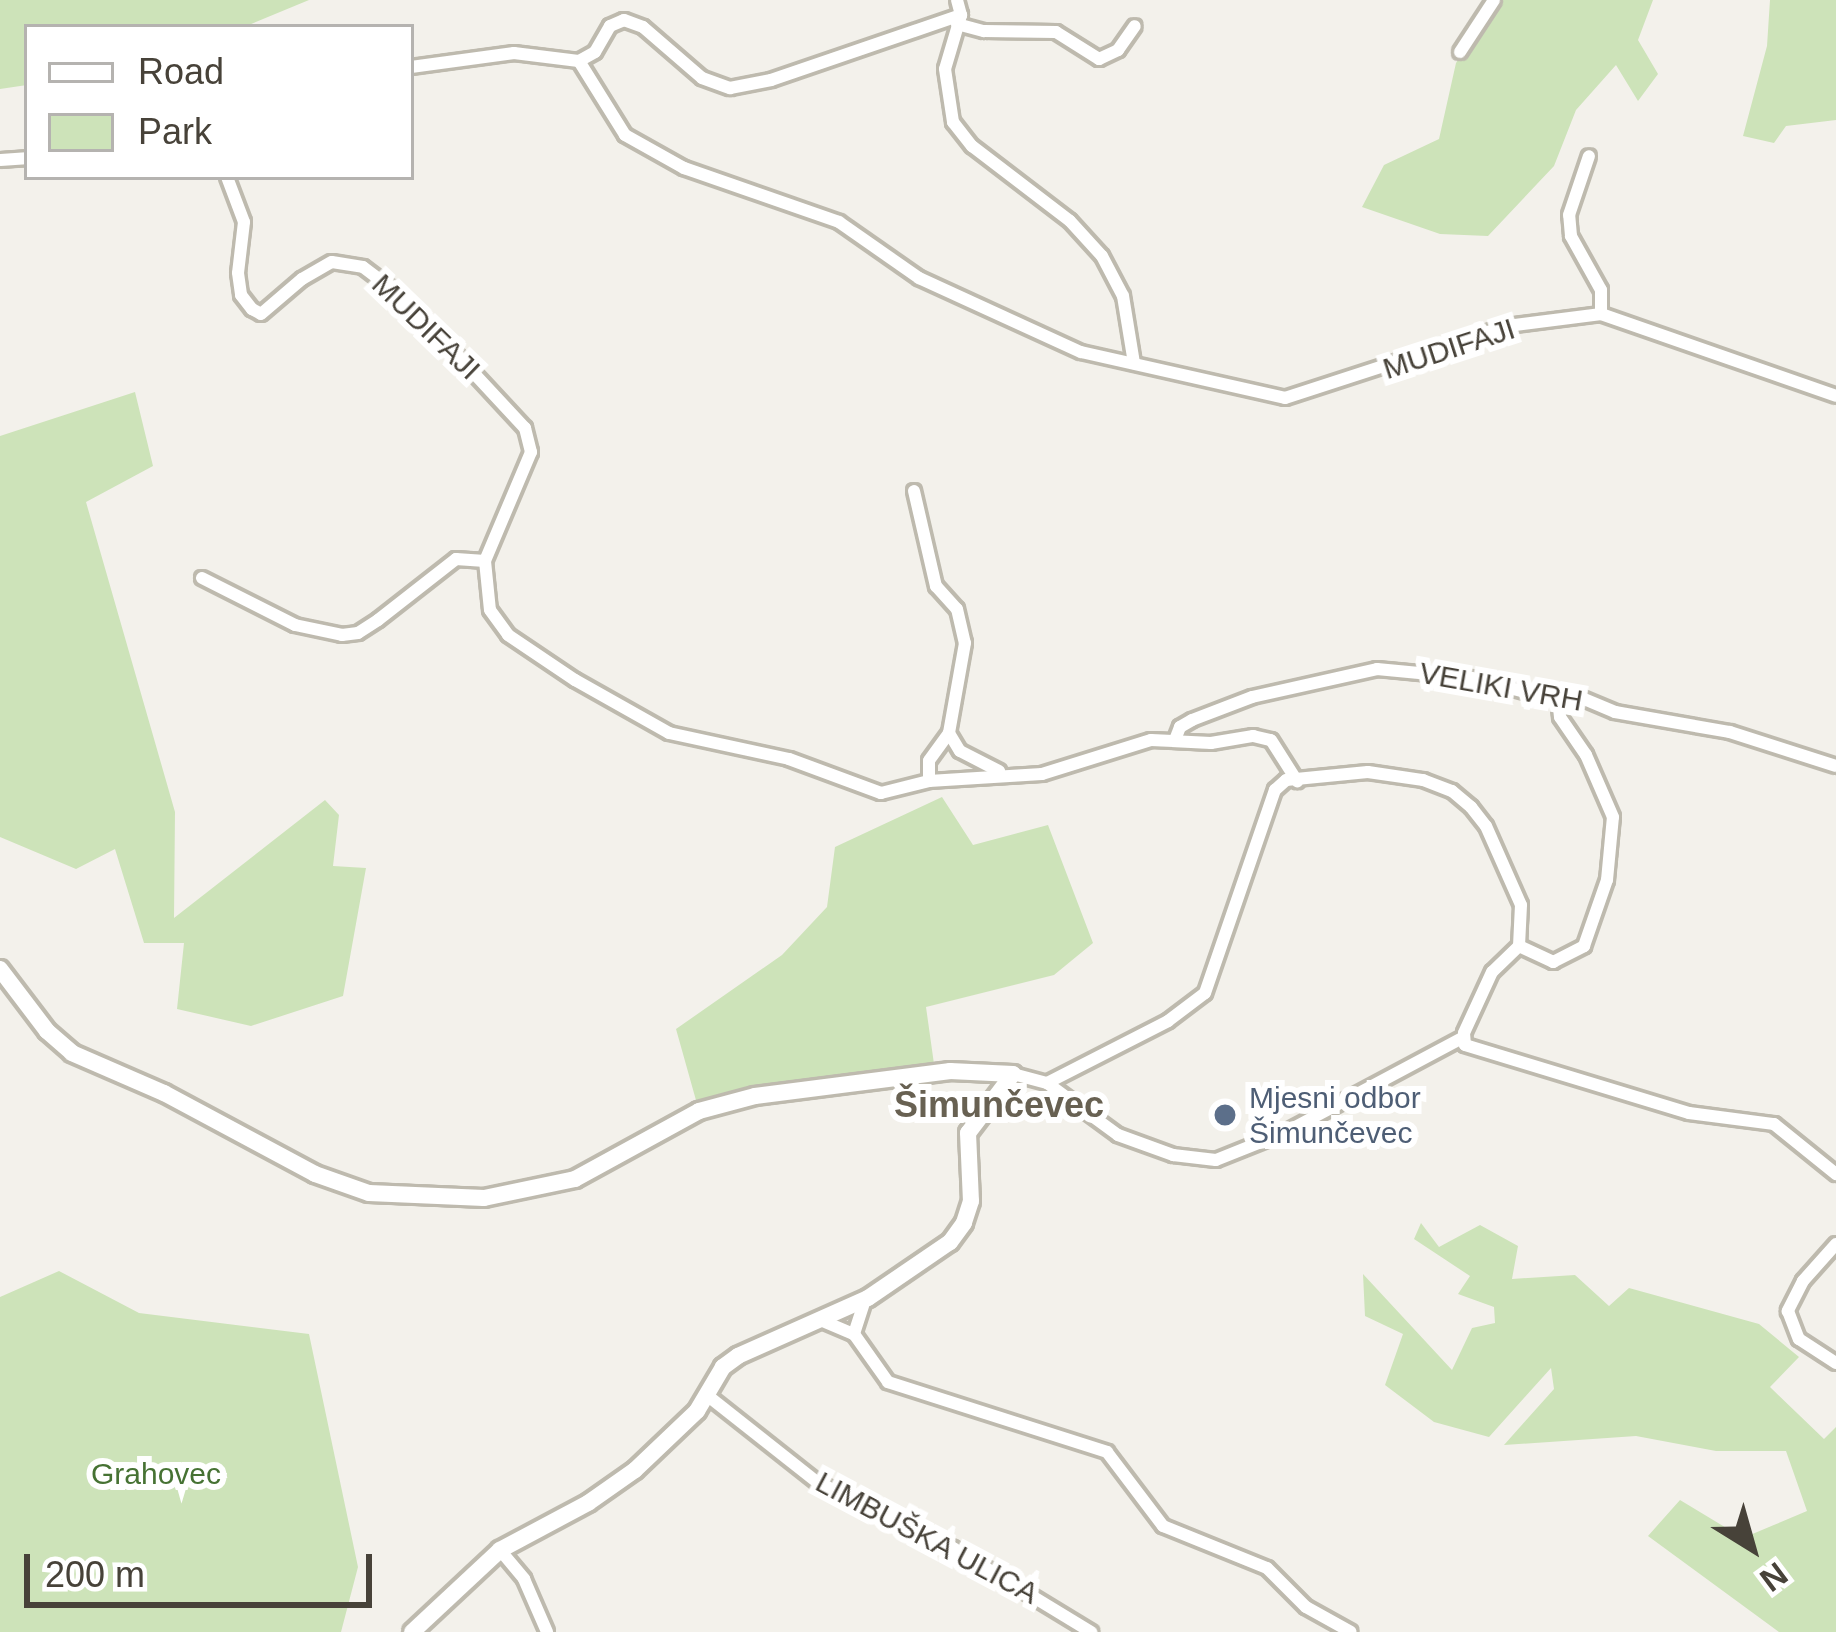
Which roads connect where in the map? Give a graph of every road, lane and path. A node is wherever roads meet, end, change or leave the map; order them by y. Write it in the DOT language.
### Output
graph roads {
  1 [pos="957,0"];
  2 [pos="1494,0"];
  3 [pos="959,20"];
  4 [pos="1135,26"];
  5 [pos="1460,52"];
  6 [pos="580,61"];
  7 [pos="414,67"];
  8 [pos="1589,156"];
  9 [pos="228,180"];
  10 [pos="1601,314"];
  11 [pos="1134,363"];
  12 [pos="1836,396"];
  13 [pos="914,491"];
  14 [pos="485,561"];
  15 [pos="202,578"];
  16 [pos="1558,698"];
  17 [pos="949,734"];
  18 [pos="1175,740"];
  19 [pos="1836,766"];
  20 [pos="1001,773"];
  21 [pos="929,781"];
  22 [pos="1297,781"];
  23 [pos="1519,946"];
  24 [pos="0,969"];
  25 [pos="1462,1038"];
  26 [pos="1012,1074"];
  27 [pos="1047,1083"];
  28 [pos="1836,1174"];
  29 [pos="1836,1244"];
  30 [pos="868,1298"];
  31 [pos="818,1319"];
  32 [pos="854,1334"];
  33 [pos="1836,1364"];
  34 [pos="708,1396"];
  35 [pos="500,1550"];
  36 [pos="412,1632"];
  37 [pos="547,1632"];
  38 [pos="1091,1632"];
  39 [pos="1351,1632"];
  1 -- 3 [label="street"];
  2 -- 5 [label="street"];
  3 -- 4 [label="street"];
  3 -- 6 [label="street"];
  3 -- 11 [label="street"];
  6 -- 7 [label="street"];
  6 -- 11 [label="street, MUDIFAJI"];
  8 -- 10 [label="street"];
  9 -- 14 [label="street, MUDIFAJI"];
  10 -- 11 [label="street, MUDIFAJI"];
  10 -- 12 [label="street"];
  13 -- 17 [label="street"];
  14 -- 15 [label="street"];
  14 -- 21 [label="street"];
  16 -- 18 [label="street, VELIKI VRH"];
  16 -- 19 [label="street, VELIKI VRH"];
  16 -- 23 [label="street"];
  17 -- 20 [label="street"];
  17 -- 21 [label="street"];
  18 -- 20 [label="street"];
  18 -- 22 [label="street"];
  20 -- 21 [label="street"];
  22 -- 23 [label="street"];
  22 -- 27 [label="street"];
  23 -- 25 [label="street"];
  24 -- 26 [label="street"];
  25 -- 27 [label="street"];
  25 -- 28 [label="street"];
  26 -- 27 [label="street"];
  26 -- 30 [label="street"];
  29 -- 33 [label="street"];
  30 -- 31 [label="street"];
  30 -- 32 [label="street"];
  31 -- 32 [label="street"];
  31 -- 34 [label="street"];
  32 -- 39 [label="street"];
  34 -- 35 [label="street"];
  34 -- 38 [label="street, LIMBUŠKA ULICA"];
  35 -- 36 [label="street"];
  35 -- 37 [label="street"];
}
